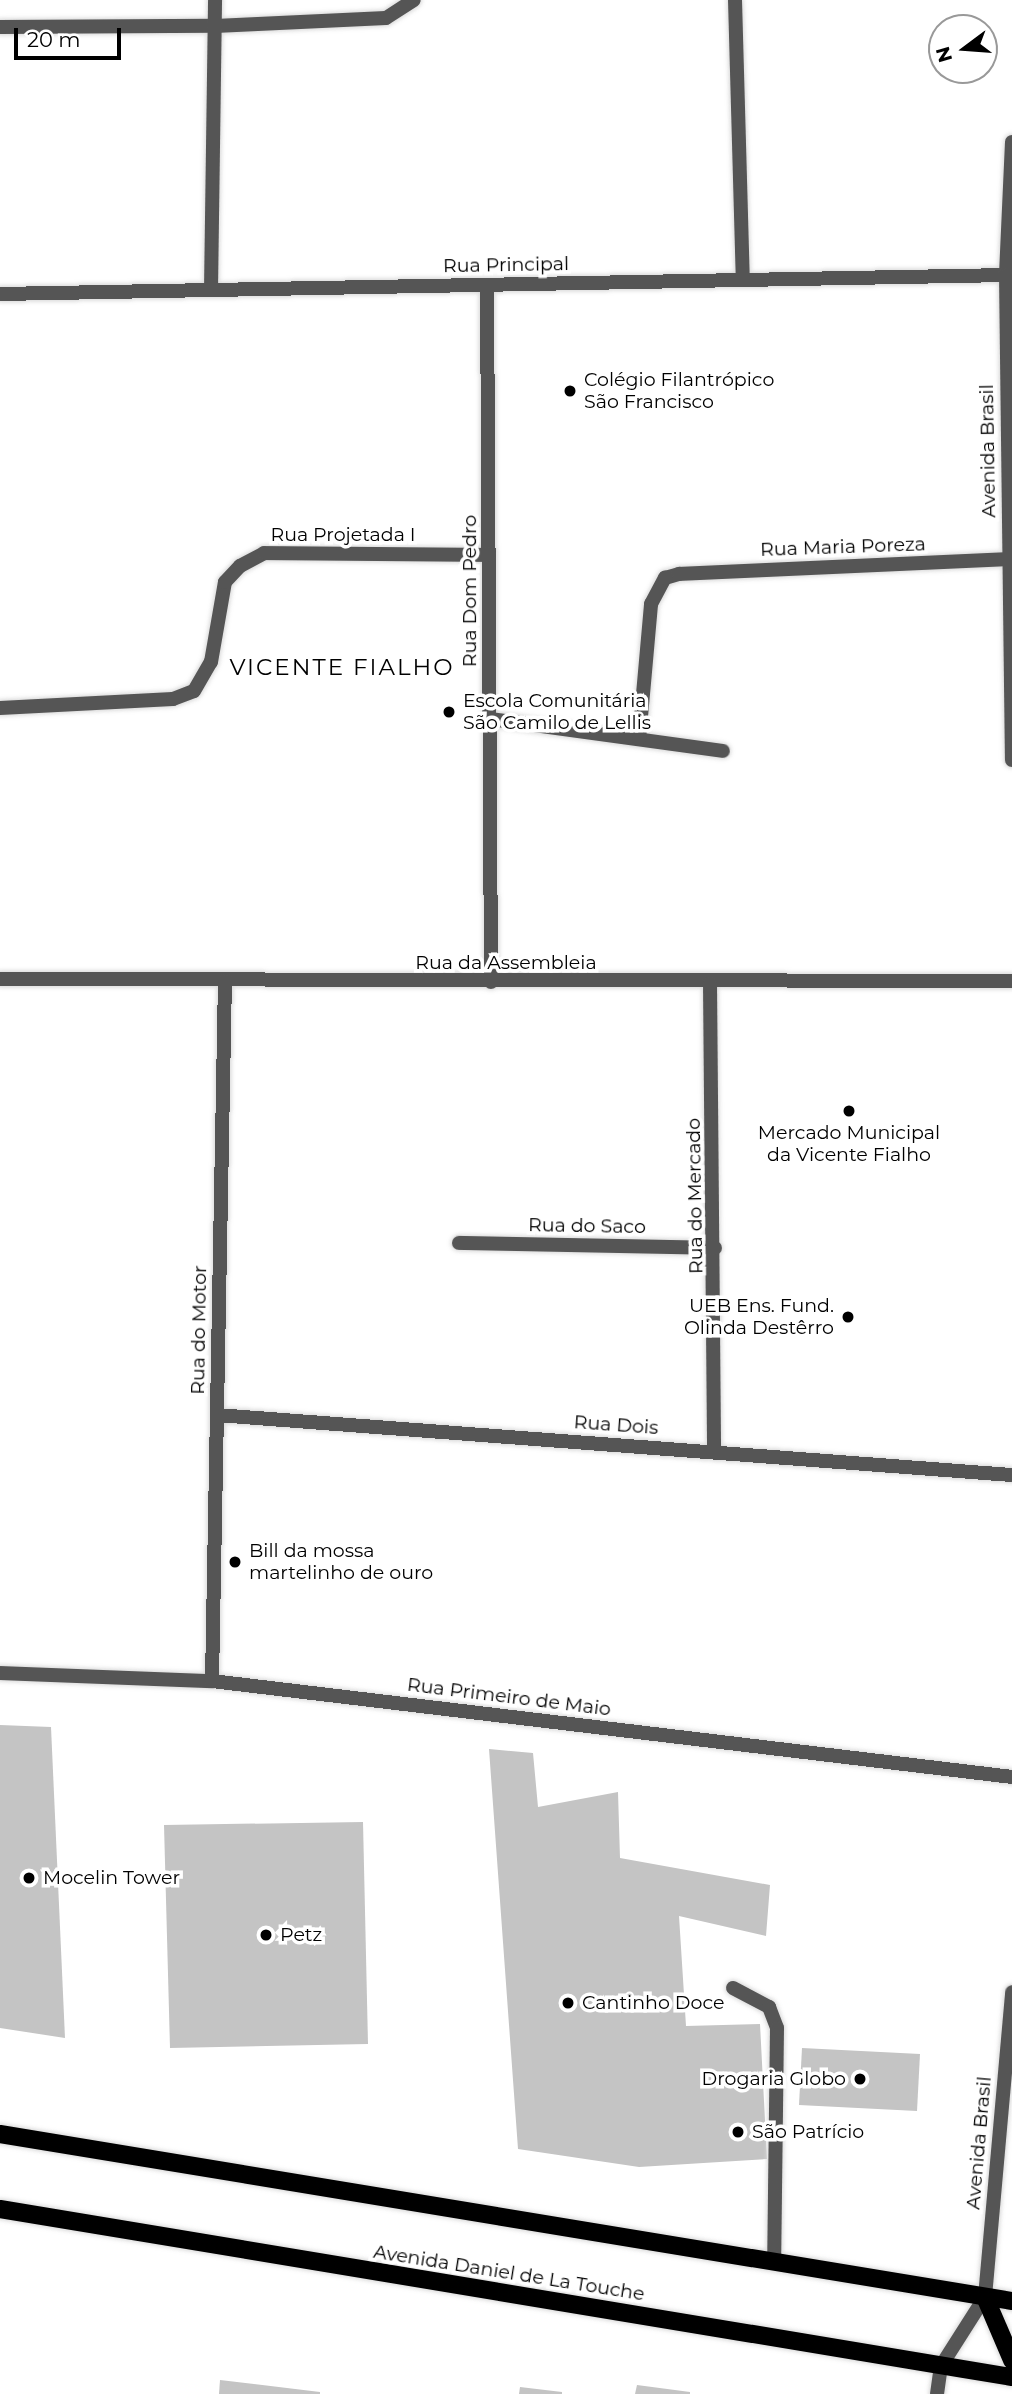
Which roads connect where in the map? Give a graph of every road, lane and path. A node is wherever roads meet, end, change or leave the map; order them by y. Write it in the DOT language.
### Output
graph roads {
  1 [pos="215,0"];
  2 [pos="414,0"];
  3 [pos="735,0"];
  4 [pos="215,26"];
  5 [pos="0,27"];
  6 [pos="1012,142"];
  7 [pos="1009,275"];
  8 [pos="743,281"];
  9 [pos="487,285"];
  10 [pos="211,290"];
  11 [pos="0,294"];
  12 [pos="489,555"];
  13 [pos="1009,559"];
  14 [pos="0,708"];
  15 [pos="490,719"];
  16 [pos="639,739"];
  17 [pos="723,751"];
  18 [pos="1012,760"];
  19 [pos="0,979"];
  20 [pos="225,981"];
  21 [pos="1012,981"];
  22 [pos="491,982"];
  23 [pos="710,983"];
  24 [pos="459,1243"];
  25 [pos="715,1248"];
  26 [pos="217,1415"];
  27 [pos="714,1451"];
  28 [pos="1012,1475"];
  29 [pos="0,1673"];
  30 [pos="212,1681"];
  31 [pos="1012,1777"];
  32 [pos="733,1988"];
  33 [pos="1012,1992"];
  34 [pos="0,2134"];
  35 [pos="0,2209"];
  36 [pos="774,2262"];
  37 [pos="985,2297"];
  38 [pos="1012,2301"];
  39 [pos="1012,2360"];
  40 [pos="941,2366"];
  41 [pos="1012,2377"];
  42 [pos="937,2394"];
  1 -- 4 [label="street"];
  2 -- 4 [label="street"];
  3 -- 8 [label="street"];
  4 -- 5 [label="street"];
  4 -- 10 [label="street"];
  6 -- 7 [label="street, Avenida Brasil"];
  7 -- 8 [label="street, Rua Principal"];
  7 -- 13 [label="street, Avenida Brasil"];
  8 -- 9 [label="street, Rua Principal"];
  9 -- 10 [label="street, Rua Principal"];
  9 -- 12 [label="street, Rua Dom Pedro"];
  10 -- 11 [label="street, Rua Principal"];
  12 -- 14 [label="street, Rua Projetada I"];
  12 -- 15 [label="street, Rua Dom Pedro"];
  13 -- 16 [label="street, Rua Maria Poreza"];
  13 -- 18 [label="street, Avenida Brasil"];
  15 -- 16 [label="street"];
  15 -- 22 [label="street, Rua Dom Pedro"];
  16 -- 17 [label="street"];
  19 -- 20 [label="street, Rua da Assembleia"];
  20 -- 22 [label="street, Rua da Assembleia"];
  20 -- 26 [label="street, Rua do Motor"];
  21 -- 23 [label="street, Rua da Assembleia"];
  22 -- 23 [label="street, Rua da Assembleia"];
  23 -- 25 [label="street, Rua do Mercado"];
  24 -- 25 [label="street, Rua do Saco"];
  25 -- 27 [label="street, Rua do Mercado"];
  26 -- 27 [label="street, Rua Dois"];
  26 -- 30 [label="street, Rua do Motor"];
  27 -- 28 [label="street, Rua Dois"];
  29 -- 30 [label="street, Rua Primeiro de Maio"];
  30 -- 31 [label="street, Rua Primeiro de Maio"];
  32 -- 36 [label="street"];
  33 -- 37 [label="street, Avenida Brasil"];
  34 -- 36 [label="main road"];
  35 -- 40 [label="main road, Avenida Daniel de La Touche"];
  36 -- 37 [label="main road"];
  37 -- 38 [label="main road"];
  37 -- 39 [label="main road"];
  37 -- 40 [label="street"];
  40 -- 41 [label="main road, Avenida Daniel de La Touche"];
  40 -- 42 [label="street"];
}
